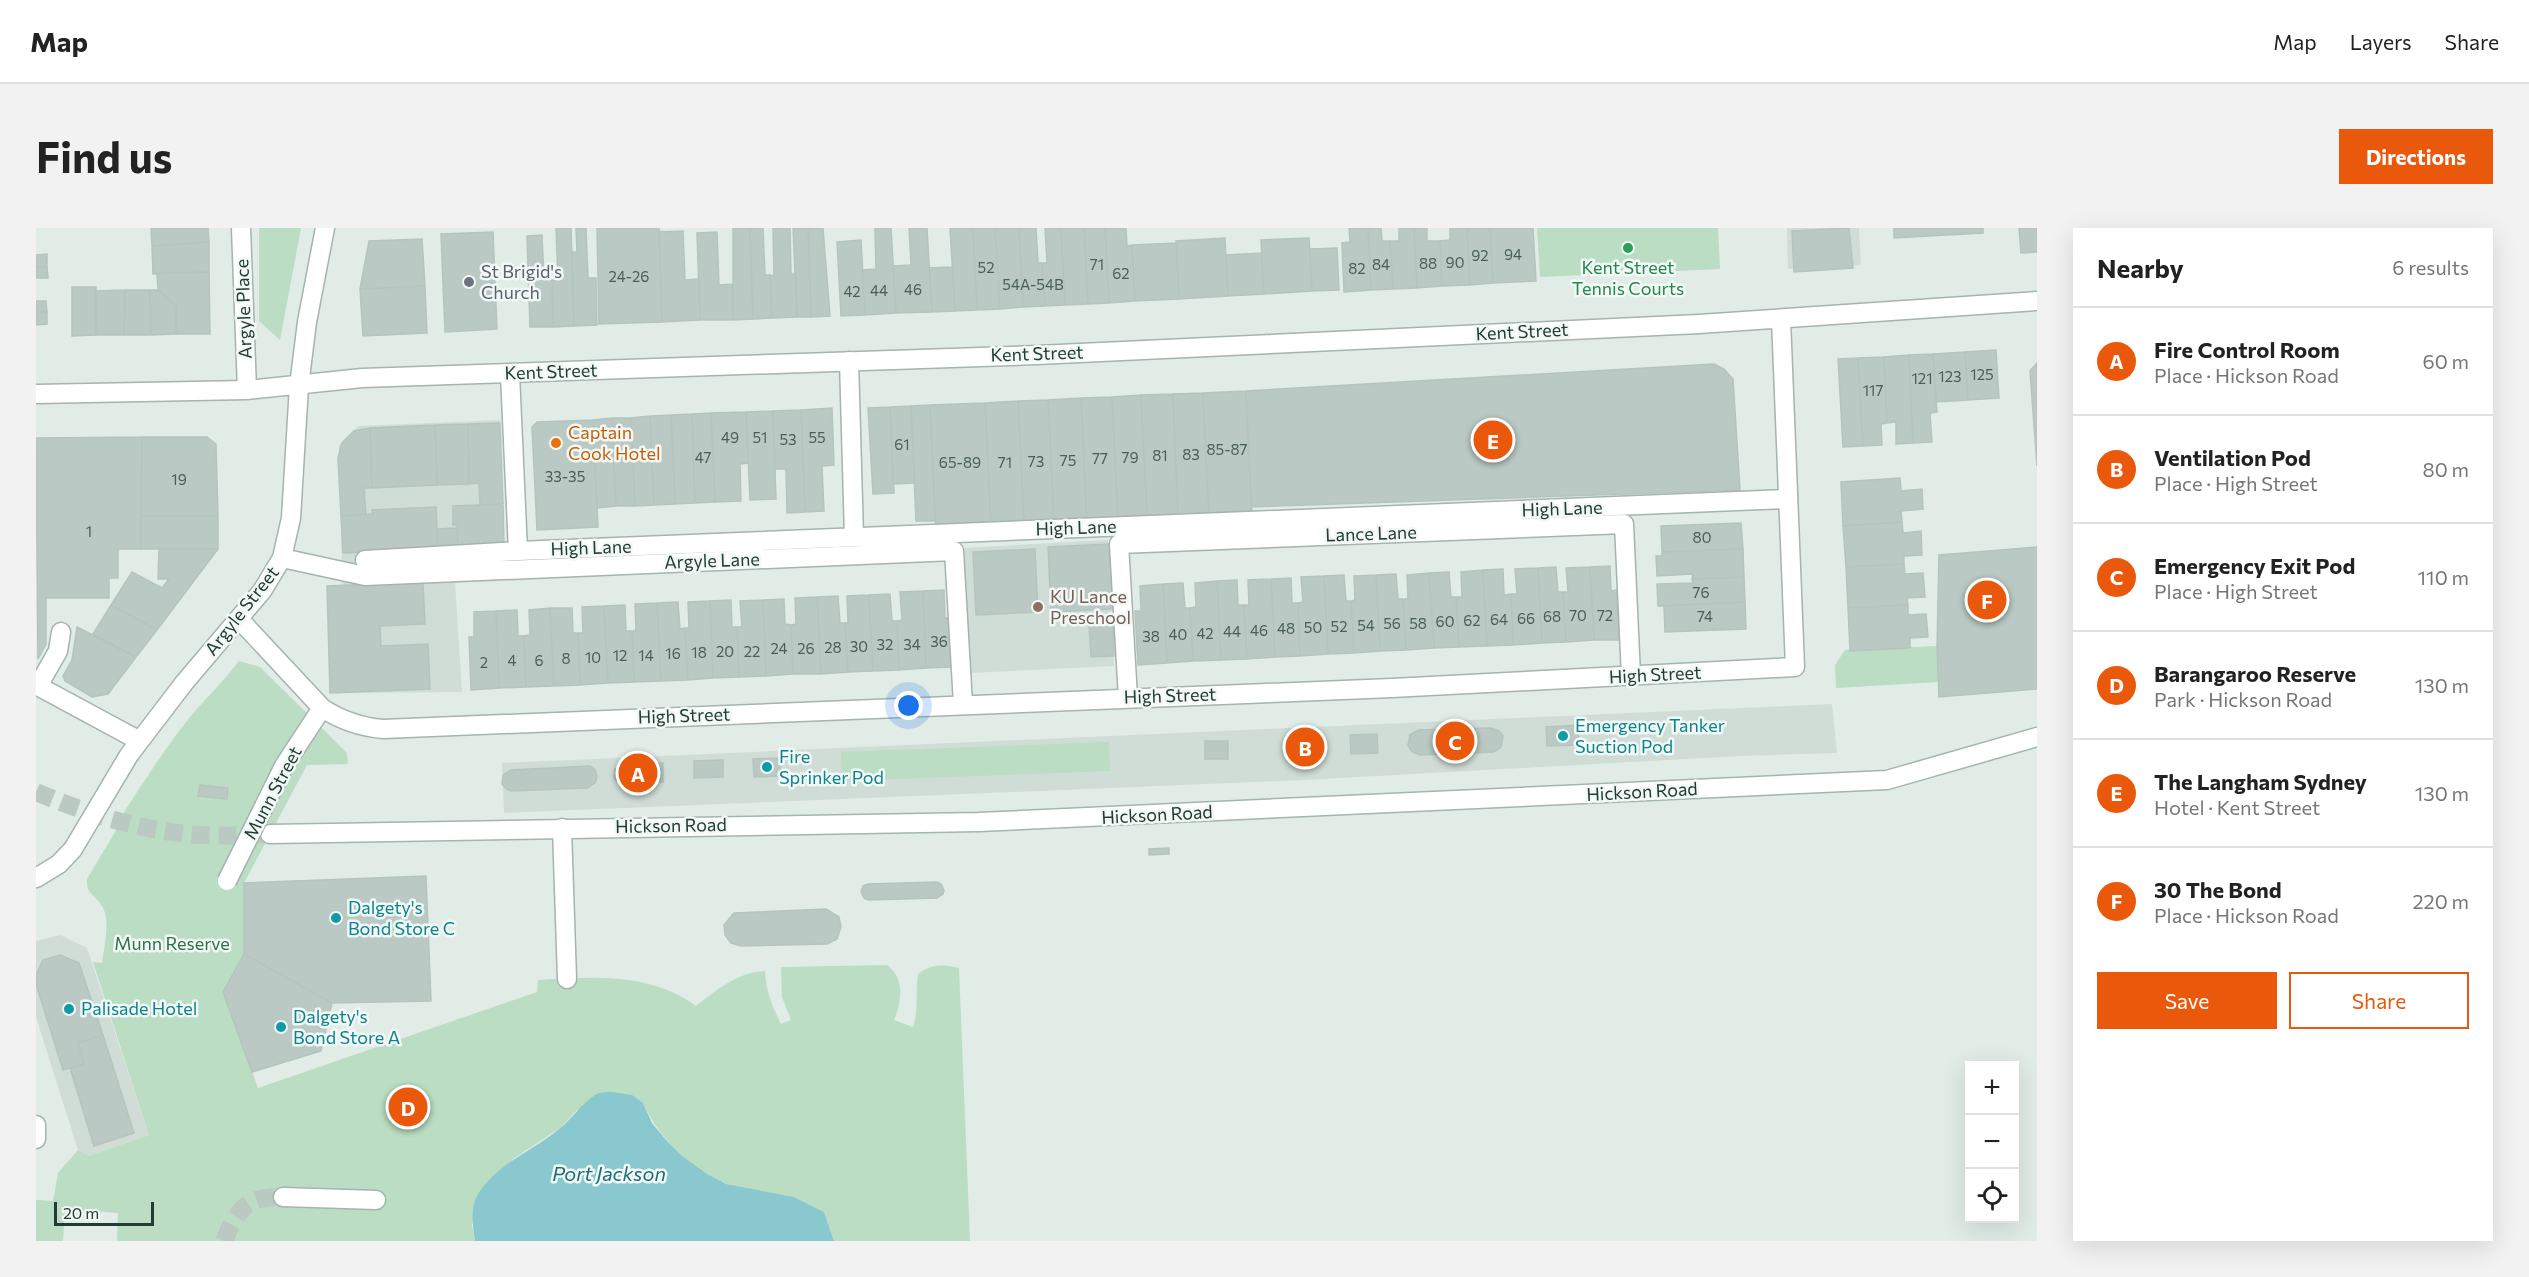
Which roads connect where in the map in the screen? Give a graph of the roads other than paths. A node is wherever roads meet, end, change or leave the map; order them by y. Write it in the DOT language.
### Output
graph roads {
  1 [pos="241,228"];
  2 [pos="326,228"];
  3 [pos="2037,301"];
  4 [pos="1781,319"];
  5 [pos="849,361"];
  6 [pos="510,374"];
  7 [pos="299,386"];
  8 [pos="247,390"];
  9 [pos="36,393"];
  10 [pos="1788,499"];
  11 [pos="854,537"];
  12 [pos="518,551"];
  13 [pos="282,558"];
  14 [pos="365,560"];
  15 [pos="239,619"];
  16 [pos="61,632"];
  17 [pos="1632,676"];
  18 [pos="37,686"];
  19 [pos="1128,698"];
  20 [pos="963,704"];
  21 [pos="322,708"];
  22 [pos="2037,737"];
  23 [pos="133,748"];
  24 [pos="562,828"];
  25 [pos="270,834"];
  26 [pos="36,878"];
  27 [pos="226,881"];
  28 [pos="567,979"];
  29 [pos="36,1125"];
  30 [pos="36,1138"];
  31 [pos="283,1197"];
  32 [pos="376,1200"];
  1 -- 8 [label="street, Argyle Place"];
  2 -- 7 [label="street, Argyle Street"];
  3 -- 4 [label="street, Kent Street"];
  4 -- 5 [label="street, Kent Street"];
  4 -- 10 [label="street, High Street"];
  5 -- 6 [label="street, Kent Street"];
  5 -- 11 [label="street"];
  6 -- 7 [label="street, Kent Street"];
  6 -- 12 [label="street"];
  7 -- 8 [label="street, Kent Street"];
  7 -- 13 [label="street, Argyle Street"];
  8 -- 9 [label="street, Kent Street"];
  10 -- 11 [label="street, High Lane"];
  10 -- 17 [label="street, High Street"];
  11 -- 12 [label="street, High Lane"];
  12 -- 14 [label="street, High Lane"];
  13 -- 15 [label="street, Argyle Street"];
  13 -- 20 [label="street, Argyle Lane"];
  15 -- 21 [label="street, High Street"];
  15 -- 23 [label="street, Argyle Street"];
  16 -- 18 [label="street"];
  17 -- 19 [label="street, High Street"];
  17 -- 19 [label="street, Lance Lane"];
  18 -- 23 [label="street"];
  19 -- 20 [label="street, High Street"];
  20 -- 21 [label="street, High Street"];
  21 -- 27 [label="street, Munn Street, bridge"];
  22 -- 24 [label="street, Hickson Road"];
  23 -- 26 [label="street, Argyle Street, bridge"];
  24 -- 25 [label="street, Hickson Road"];
  24 -- 28 [label="street"];
  29 -- 30 [label="street"];
  31 -- 32 [label="street"];
}
